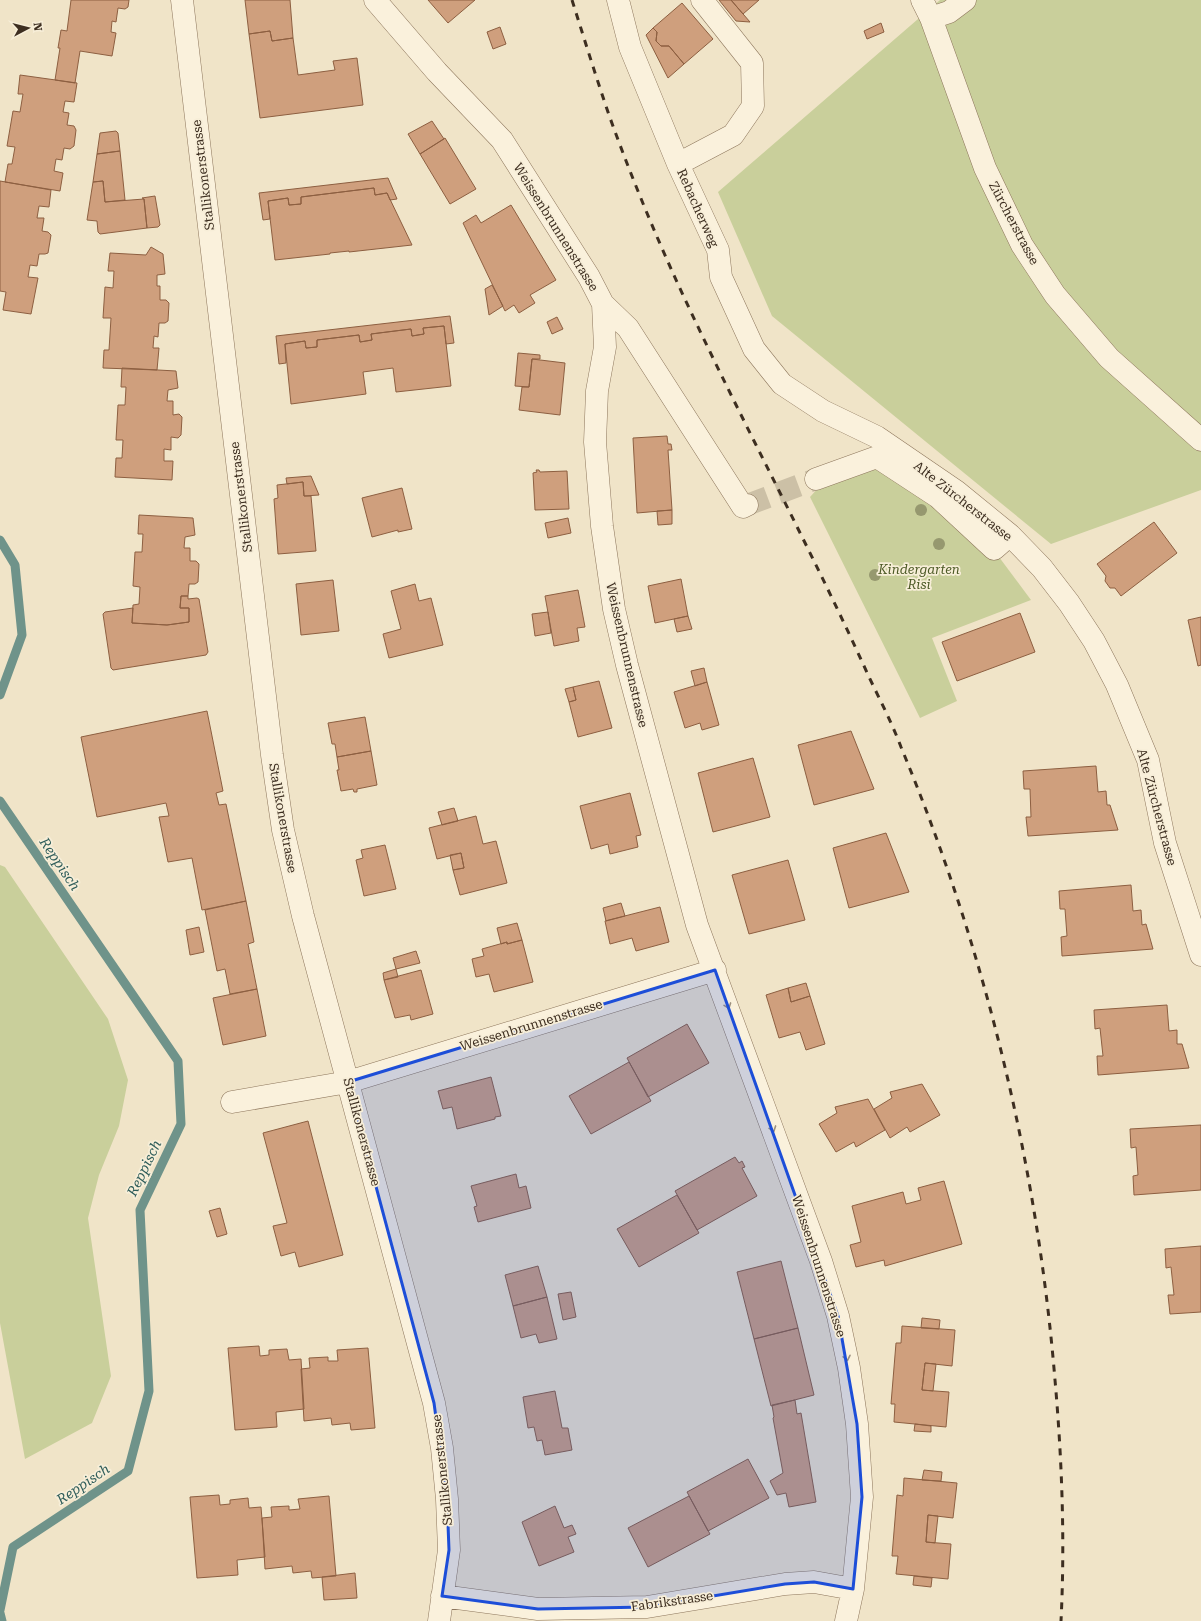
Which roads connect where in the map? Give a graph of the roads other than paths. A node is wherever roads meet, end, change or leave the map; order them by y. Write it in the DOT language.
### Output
graph roads {
  1 [pos="182,0"];
  2 [pos="375,0"];
  3 [pos="618,0"];
  4 [pos="702,0"];
  5 [pos="965,0"];
  6 [pos="926,9"];
  7 [pos="678,164"];
  8 [pos="603,304"];
  9 [pos="823,411"];
  10 [pos="1201,440"];
  11 [pos="816,480"];
  12 [pos="747,506"];
  13 [pos="1010,534"];
  14 [pos="1201,955"];
  15 [pos="715,970"];
  16 [pos="348,1082"];
  17 [pos="232,1102"];
  18 [pos="853,1589"];
  19 [pos="442,1596"];
  20 [pos="439,1621"];
  21 [pos="846,1621"];
  1 -- 16 [label="street, Stallikonerstrasse"];
  2 -- 8 [label="street, Weissenbrunnenstrasse"];
  3 -- 7 [label="street, Rebacherweg"];
  4 -- 7 [label="street"];
  5 -- 6 [label="street"];
  6 -- 10 [label="street, Zürcherstrasse"];
  7 -- 9 [label="street, Rebacherweg"];
  8 -- 12 [label="street"];
  8 -- 15 [label="street, Weissenbrunnenstrasse"];
  9 -- 13 [label="street, Alte Zürcherstrasse"];
  11 -- 13 [label="street"];
  13 -- 14 [label="street, Alte Zürcherstrasse"];
  15 -- 16 [label="street, Weissenbrunnenstrasse"];
  15 -- 18 [label="street, Weissenbrunnenstrasse, one-way"];
  16 -- 17 [label="street, Weissenbrunnenstrasse"];
  16 -- 19 [label="street, Stallikonerstrasse"];
  18 -- 19 [label="street, Fabrikstrasse"];
  18 -- 21 [label="street, Weissenbrunnenstrasse"];
  19 -- 20 [label="street, Stallikonerstrasse"];
}
